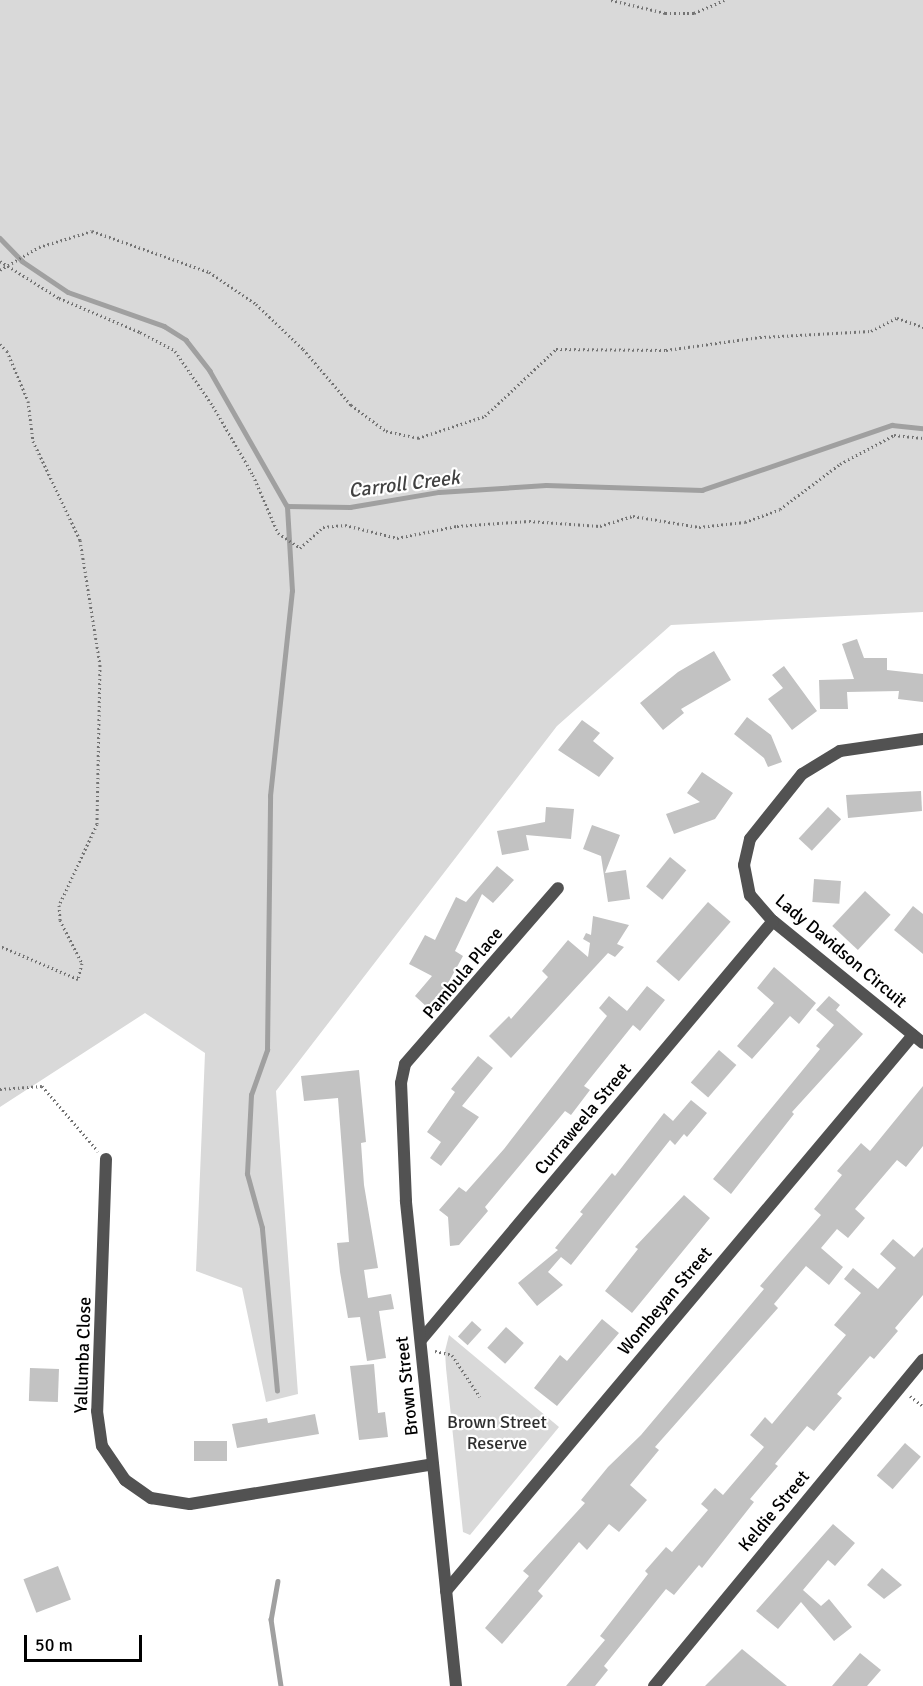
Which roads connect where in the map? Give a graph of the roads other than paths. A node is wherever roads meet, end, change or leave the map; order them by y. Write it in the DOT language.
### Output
graph roads {
  1 [pos="923,739"];
  2 [pos="558,888"];
  3 [pos="773,921"];
  4 [pos="912,1035"];
  5 [pos="923,1043"];
  6 [pos="401,1083"];
  7 [pos="106,1159"];
  8 [pos="421,1344"];
  9 [pos="923,1360"];
  10 [pos="432,1464"];
  11 [pos="446,1591"];
  12 [pos="456,1686"];
  13 [pos="654,1686"];
  1 -- 3 [label="street, Lady Davidson Circuit"];
  2 -- 6 [label="street, Pambula Place"];
  3 -- 4 [label="street, Lady Davidson Circuit"];
  3 -- 8 [label="street, Curraweela Street"];
  4 -- 5 [label="street, Lady Davidson Circuit"];
  4 -- 11 [label="street, Wombeyan Street"];
  6 -- 8 [label="street, Brown Street"];
  7 -- 10 [label="street, Yallumba Close"];
  8 -- 10 [label="street, Brown Street"];
  9 -- 13 [label="street, Keldie Street"];
  10 -- 11 [label="street, Brown Street"];
  11 -- 12 [label="street, Brown Street"];
}
